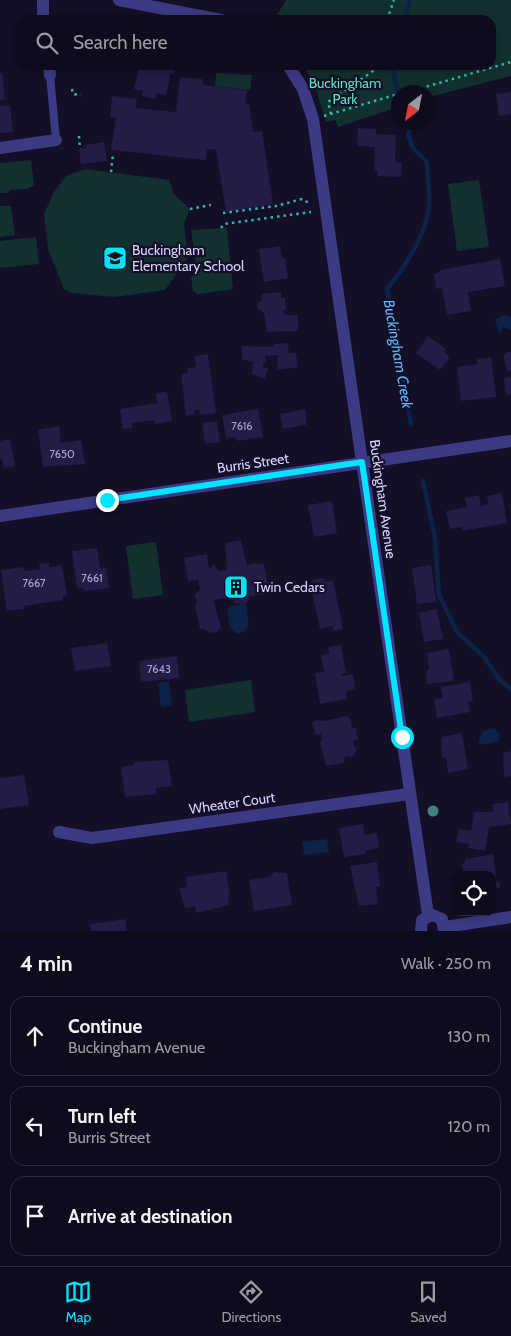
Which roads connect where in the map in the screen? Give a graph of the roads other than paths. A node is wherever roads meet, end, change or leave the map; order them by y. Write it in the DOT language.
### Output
graph roads {
  1 [pos="43,0"];
  2 [pos="119,0"];
  3 [pos="43,15"];
  4 [pos="196,15"];
  5 [pos="50,70"];
  6 [pos="291,70"];
  7 [pos="56,140"];
  8 [pos="0,148"];
  9 [pos="511,441"];
  10 [pos="362,462"];
  11 [pos="0,516"];
  12 [pos="409,794"];
  13 [pos="59,832"];
  14 [pos="428,915"];
  15 [pos="511,917"];
  16 [pos="444,929"];
  17 [pos="420,931"];
  1 -- 3 [label="street"];
  2 -- 4 [label="street"];
  5 -- 7 [label="lane"];
  6 -- 10 [label="street, Buckingham Avenue"];
  7 -- 8 [label="street"];
  9 -- 10 [label="street, Burris Street"];
  10 -- 11 [label="street, Burris Street"];
  10 -- 12 [label="street, Buckingham Avenue"];
  12 -- 13 [label="street, Wheater Court"];
  12 -- 14 [label="street, Buckingham Avenue"];
  14 -- 16 [label="street"];
  14 -- 17 [label="street"];
  15 -- 16 [label="street"];
}
